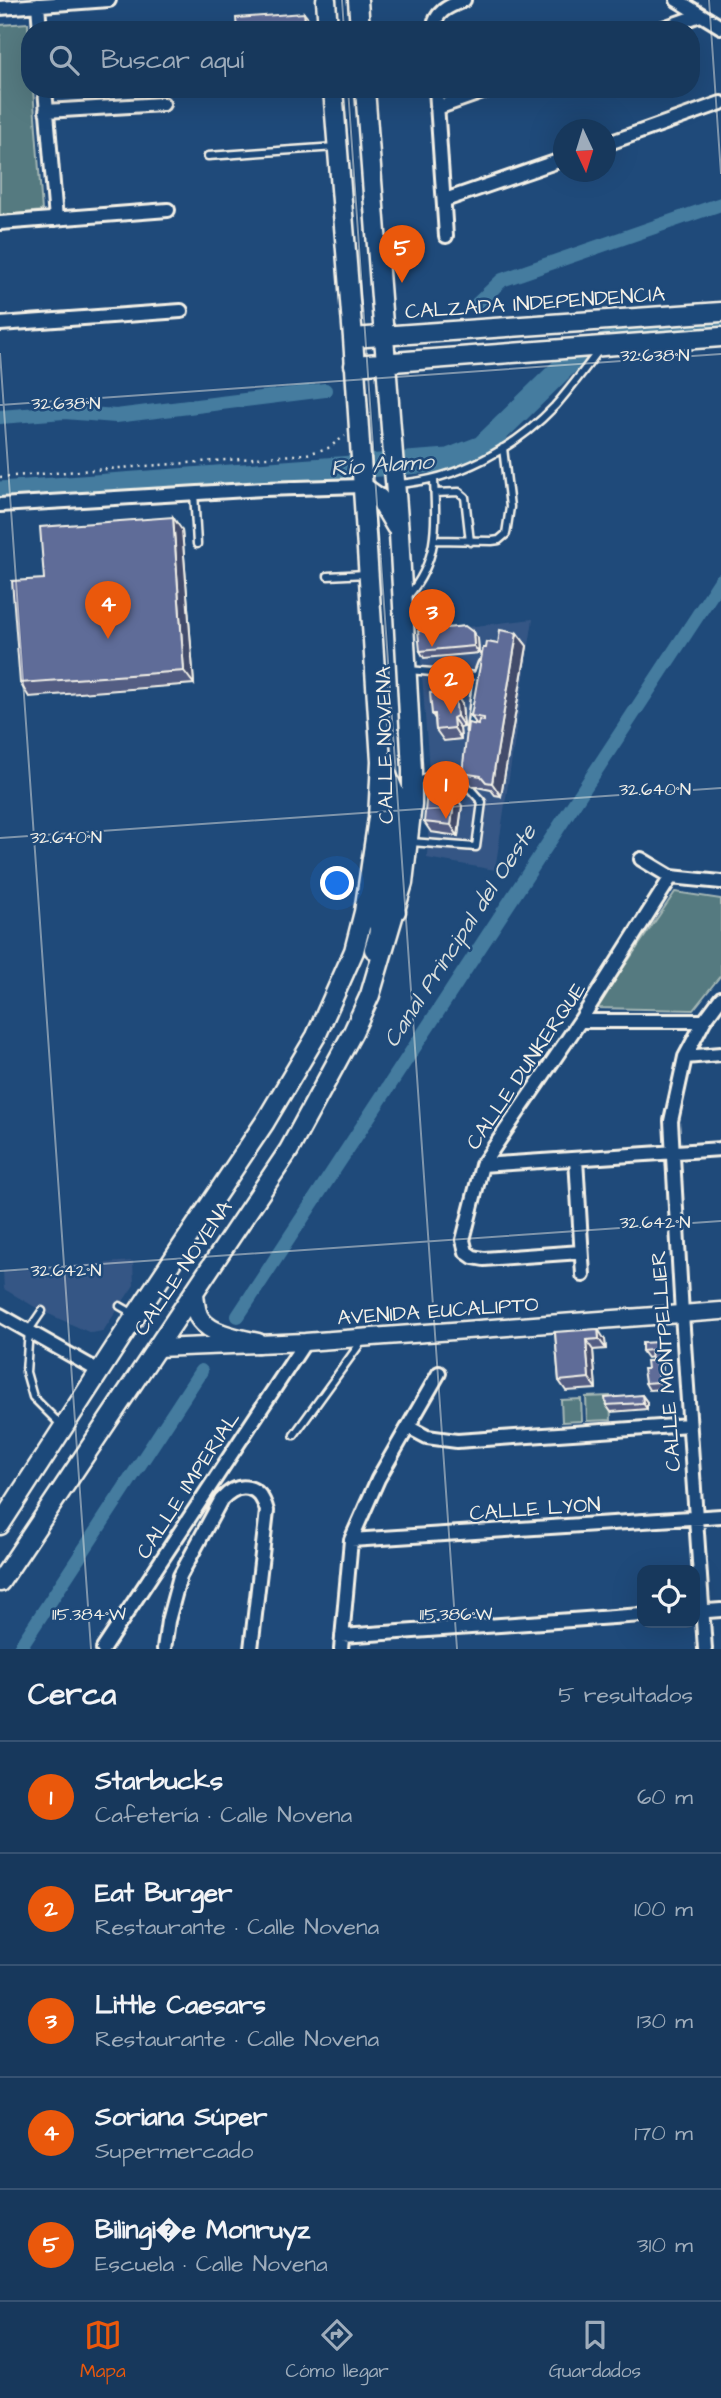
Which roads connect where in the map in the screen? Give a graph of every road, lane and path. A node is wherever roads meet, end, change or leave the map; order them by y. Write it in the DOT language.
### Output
graph roads {
  1 [pos="109,0"];
  2 [pos="326,0"];
  3 [pos="358,0"];
  4 [pos="464,0"];
  5 [pos="677,0"];
  6 [pos="38,5"];
  7 [pos="0,8"];
  8 [pos="700,15"];
  9 [pos="39,21"];
  10 [pos="327,21"];
  11 [pos="359,21"];
  12 [pos="435,21"];
  13 [pos="683,21"];
  14 [pos="721,27"];
  15 [pos="45,98"];
  16 [pos="334,98"];
  17 [pos="366,98"];
  18 [pos="436,98"];
  19 [pos="465,98"];
  20 [pos="721,103"];
  21 [pos="163,104"];
  22 [pos="437,108"];
  23 [pos="46,111"];
  24 [pos="616,140"];
  25 [pos="338,147"];
  26 [pos="208,156"];
  27 [pos="553,163"];
  28 [pos="445,200"];
  29 [pos="168,210"];
  30 [pos="55,219"];
  31 [pos="0,223"];
  32 [pos="446,236"];
  33 [pos="181,311"];
  34 [pos="721,313"];
  35 [pos="0,324"];
  36 [pos="384,336"];
  37 [pos="721,337"];
  38 [pos="353,338"];
  39 [pos="601,348"];
  40 [pos="386,363"];
  41 [pos="354,365"];
  42 [pos="357,423"];
  43 [pos="503,449"];
  44 [pos="0,477"];
  45 [pos="434,480"];
  46 [pos="395,481"];
  47 [pos="362,484"];
  48 [pos="194,492"];
  49 [pos="435,493"];
  50 [pos="0,505"];
  51 [pos="399,533"];
  52 [pos="435,540"];
  53 [pos="470,542"];
  54 [pos="197,544"];
  55 [pos="368,574"];
  56 [pos="328,576"];
  57 [pos="403,601"];
  58 [pos="484,658"];
  59 [pos="407,670"];
  60 [pos="477,676"];
  61 [pos="468,745"];
  62 [pos="381,761"];
  63 [pos="466,769"];
  64 [pos="464,782"];
  65 [pos="412,784"];
  66 [pos="409,842"];
  67 [pos="641,859"];
  68 [pos="671,877"];
  69 [pos="721,882"];
  70 [pos="396,911"];
  71 [pos="364,912"];
  72 [pos="721,998"];
  73 [pos="580,1021"];
  74 [pos="704,1021"];
  75 [pos="721,1054"];
  76 [pos="685,1057"];
  77 [pos="331,1070"];
  78 [pos="721,1149"];
  79 [pos="671,1153"];
  80 [pos="576,1159"];
  81 [pos="481,1165"];
  82 [pos="581,1252"];
  83 [pos="583,1275"];
  84 [pos="194,1293"];
  85 [pos="120,1306"];
  86 [pos="42,1311"];
  87 [pos="721,1311"];
  88 [pos="681,1314"];
  89 [pos="0,1315"];
  90 [pos="136,1315"];
  91 [pos="29,1330"];
  92 [pos="365,1337"];
  93 [pos="305,1342"];
  94 [pos="258,1343"];
  95 [pos="157,1348"];
  96 [pos="99,1371"];
  97 [pos="439,1373"];
  98 [pos="689,1425"];
  99 [pos="408,1427"];
  100 [pos="63,1428"];
  101 [pos="294,1435"];
  102 [pos="721,1516"];
  103 [pos="695,1518"];
  104 [pos="0,1525"];
  105 [pos="351,1540"];
  106 [pos="696,1565"];
  107 [pos="0,1582"];
  108 [pos="721,1610"];
  109 [pos="700,1612"];
  110 [pos="637,1615"];
  111 [pos="700,1623"];
  112 [pos="341,1642"];
  113 [pos="103,1649"];
  114 [pos="164,1649"];
  115 [pos="251,1649"];
  116 [pos="705,1649"];
  1 -- 6 [label="street"];
  2 -- 10 [label="main road"];
  3 -- 11 [label="main road"];
  4 -- 12 [label="street"];
  5 -- 8 [label="street"];
  6 -- 7 [label="street"];
  6 -- 9 [label="street"];
  8 -- 13 [label="street"];
  8 -- 14 [label="street"];
  15 -- 23 [label="street"];
  16 -- 25 [label="main road, CALLE NOVENA"];
  17 -- 36 [label="main road, CALLE NOVENA"];
  18 -- 22 [label="street"];
  19 -- 22 [label="street"];
  20 -- 24 [label="street"];
  21 -- 23 [label="street"];
  22 -- 28 [label="street"];
  23 -- 30 [label="street"];
  25 -- 26 [label="lane"];
  25 -- 38 [label="main road, CALLE NOVENA"];
  27 -- 28 [label="street"];
  28 -- 32 [label="street"];
  29 -- 30 [label="street"];
  30 -- 31 [label="street"];
  33 -- 35 [label="street"];
  34 -- 36 [label="main road, CALZADA INDEPENDENCIA"];
  36 -- 38 [label="main road, CALZADA INDEPENDENCIA"];
  36 -- 40 [label="main road, CALLE NOVENA"];
  37 -- 39 [label="main road"];
  38 -- 41 [label="main road, CALLE NOVENA"];
  39 -- 40 [label="main road"];
  39 -- 43 [label="lane"];
  40 -- 41 [label="main road"];
  40 -- 46 [label="main road, CALLE NOVENA"];
  41 -- 42 [label="main road, CALLE NOVENA"];
  42 -- 44 [label="path"];
  42 -- 47 [label="main road, CALLE NOVENA"];
  43 -- 45 [label="lane"];
  43 -- 53 [label="lane"];
  45 -- 46 [label="lane"];
  45 -- 49 [label="lane"];
  46 -- 51 [label="main road, CALLE NOVENA"];
  47 -- 48 [label="street"];
  47 -- 51 [label="main road"];
  47 -- 55 [label="main road, CALLE NOVENA"];
  48 -- 50 [label="street"];
  48 -- 54 [label="lane"];
  49 -- 52 [label="lane"];
  49 -- 53 [label="lane"];
  51 -- 57 [label="main road, CALLE NOVENA"];
  52 -- 53 [label="lane"];
  52 -- 57 [label="lane"];
  55 -- 56 [label="lane"];
  55 -- 62 [label="main road, CALLE NOVENA"];
  57 -- 59 [label="main road, CALLE NOVENA"];
  58 -- 60 [label="lane"];
  59 -- 60 [label="lane"];
  59 -- 65 [label="main road, CALLE NOVENA"];
  60 -- 61 [label="lane"];
  62 -- 70 [label="main road"];
  62 -- 71 [label="main road, CALLE NOVENA"];
  63 -- 64 [label="lane"];
  64 -- 65 [label="lane"];
  64 -- 66 [label="lane"];
  65 -- 66 [label="main road, CALLE NOVENA"];
  66 -- 70 [label="main road, CALLE NOVENA"];
  67 -- 68 [label="street"];
  68 -- 69 [label="street"];
  68 -- 73 [label="street, CALLE DUNKERQUE"];
  70 -- 77 [label="main road, CALLE NOVENA"];
  71 -- 77 [label="main road"];
  71 -- 90 [label="main road, CALLE NOVENA"];
  72 -- 74 [label="street, CALLE MONTPELLIER"];
  73 -- 74 [label="street"];
  73 -- 81 [label="street, CALLE DUNKERQUE"];
  74 -- 76 [label="street, CALLE MONTPELLIER"];
  75 -- 76 [label="street"];
  76 -- 79 [label="street, CALLE MONTPELLIER"];
  77 -- 84 [label="main road, CALLE NOVENA"];
  78 -- 79 [label="street"];
  79 -- 80 [label="street"];
  79 -- 88 [label="street, CALLE MONTPELLIER"];
  80 -- 81 [label="street"];
  80 -- 82 [label="street"];
  81 -- 82 [label="street, CALLE DUNKERQUE"];
  82 -- 83 [label="street"];
  84 -- 94 [label="main road"];
  84 -- 95 [label="main road, CALLE NOVENA"];
  85 -- 90 [label="lane"];
  86 -- 91 [label="lane"];
  87 -- 88 [label="street, AVENIDA EUCALIPTO"];
  88 -- 92 [label="street, AVENIDA EUCALIPTO"];
  88 -- 98 [label="street, CALLE MONTPELLIER"];
  89 -- 91 [label="street"];
  90 -- 96 [label="main road, CALLE NOVENA"];
  91 -- 96 [label="street"];
  91 -- 100 [label="lane"];
  92 -- 93 [label="street, AVENIDA EUCALIPTO"];
  92 -- 101 [label="lane"];
  93 -- 94 [label="street, AVENIDA EUCALIPTO"];
  93 -- 113 [label="street, CALLE IMPERIAL"];
  94 -- 95 [label="street, AVENIDA EUCALIPTO"];
  95 -- 107 [label="main road, CALLE NOVENA"];
  96 -- 100 [label="main road, CALLE NOVENA"];
  97 -- 99 [label="street"];
  98 -- 99 [label="street"];
  98 -- 103 [label="street, CALLE MONTPELLIER"];
  99 -- 105 [label="street"];
  100 -- 104 [label="main road, CALLE NOVENA"];
  102 -- 103 [label="street, CALLE LYON"];
  103 -- 105 [label="street, CALLE LYON"];
  103 -- 106 [label="street, CALLE MONTPELLIER"];
  105 -- 112 [label="street"];
  108 -- 109 [label="street"];
  110 -- 112 [label="street"];
  111 -- 116 [label="street, CALLE MONTPELLIER"];
  114 -- 115 [label="street"];
}
